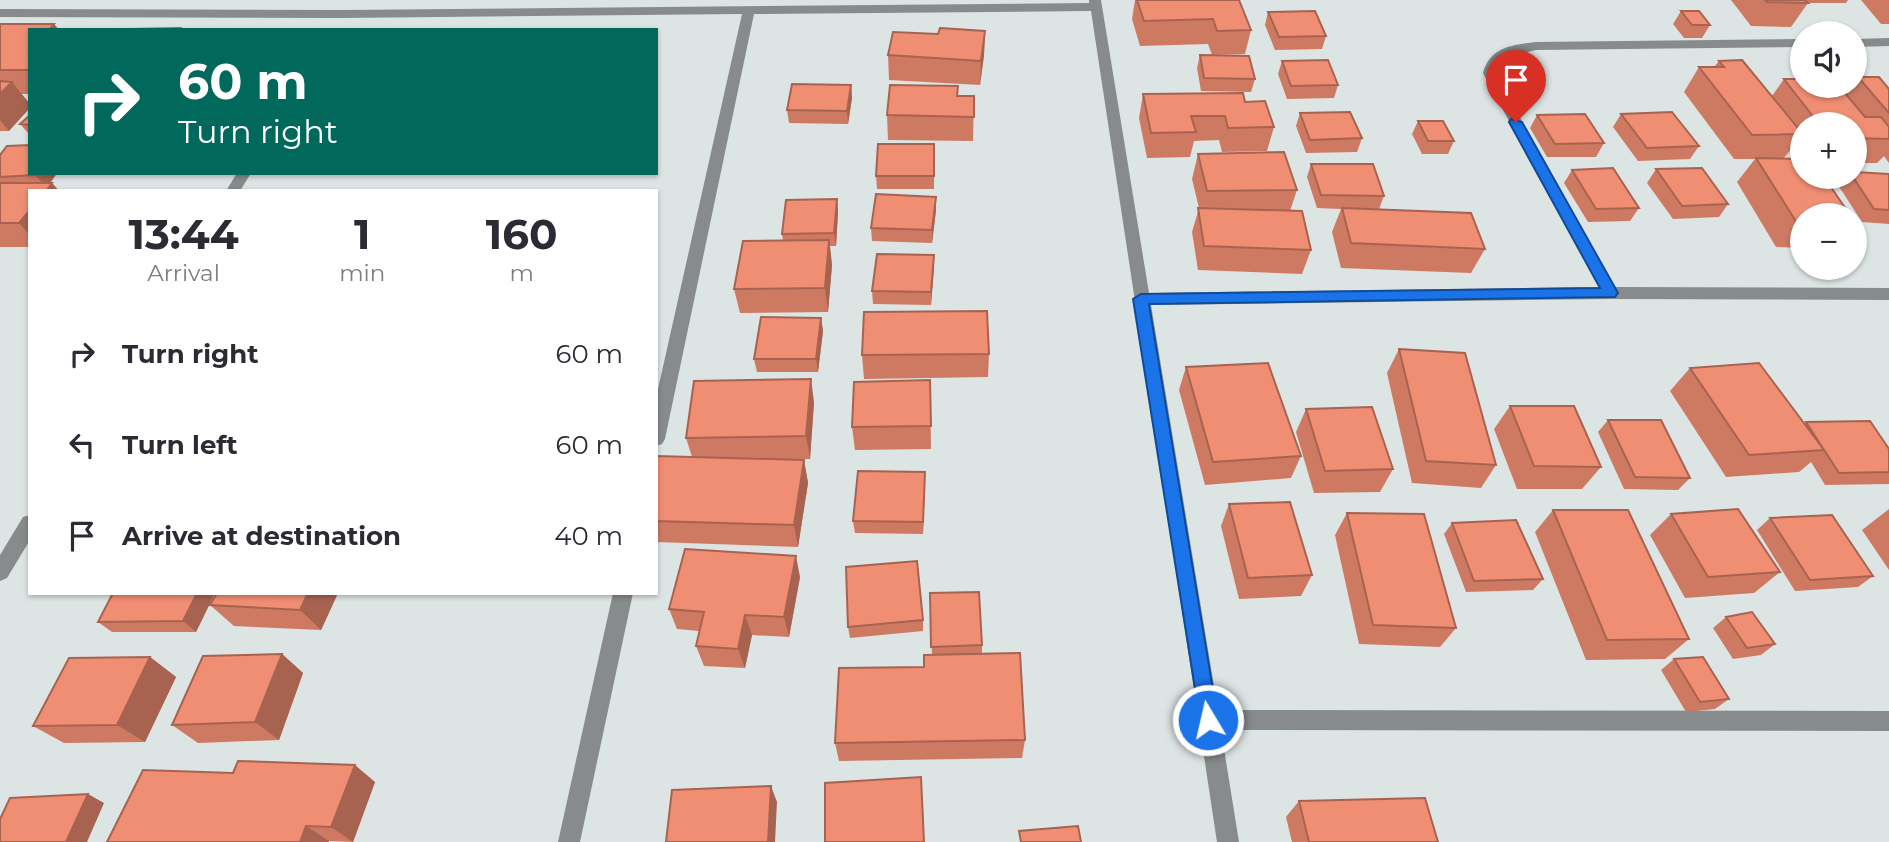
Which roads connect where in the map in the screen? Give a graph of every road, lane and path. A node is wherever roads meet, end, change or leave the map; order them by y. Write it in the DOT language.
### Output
graph roads {
  1 [pos="1096,4"];
  2 [pos="749,10"];
  3 [pos="0,13"];
  4 [pos="341,14"];
  5 [pos="333,28"];
  6 [pos="1790,43"];
  7 [pos="1867,43"];
  8 [pos="1889,43"];
  9 [pos="1610,293"];
  10 [pos="1889,294"];
  11 [pos="1141,299"];
  12 [pos="658,430"];
  13 [pos="28,526"];
  14 [pos="0,572"];
  15 [pos="623,595"];
  16 [pos="1208,720"];
  17 [pos="1889,721"];
  18 [pos="569,842"];
  19 [pos="1228,842"];
  1 -- 2 [label="street"];
  1 -- 11 [label="street"];
  2 -- 4 [label="street"];
  2 -- 12 [label="street"];
  3 -- 4 [label="street"];
  4 -- 5 [label="street"];
  6 -- 9 [label="street"];
  7 -- 8 [label="street"];
  9 -- 10 [label="street"];
  9 -- 11 [label="street"];
  11 -- 16 [label="street"];
  13 -- 14 [label="street"];
  15 -- 18 [label="street"];
  16 -- 17 [label="street"];
  16 -- 19 [label="street"];
}
